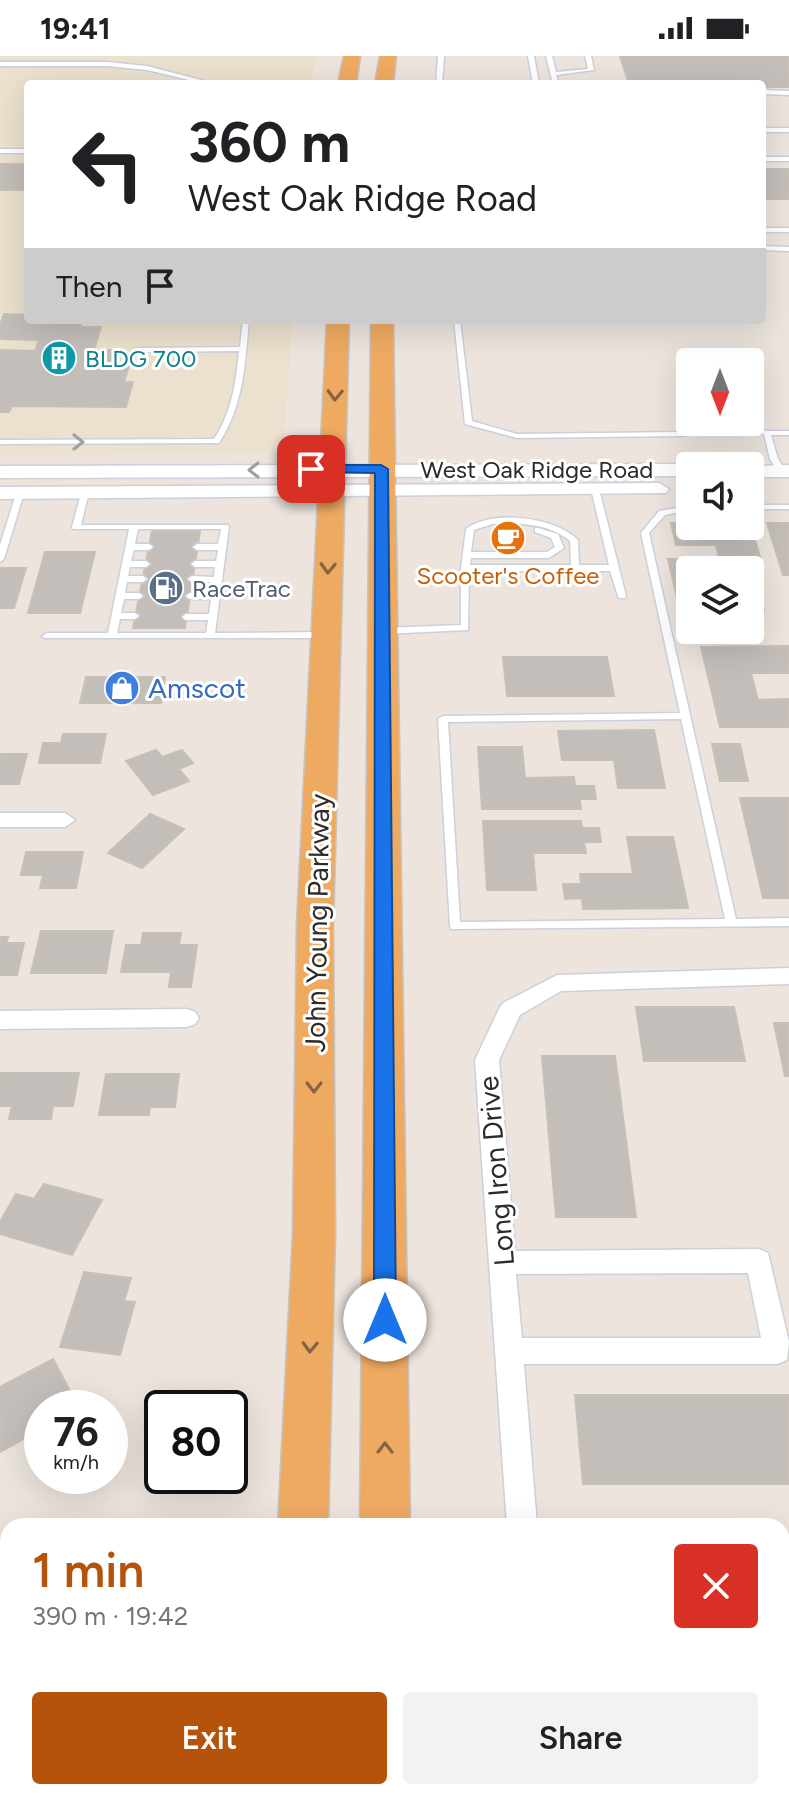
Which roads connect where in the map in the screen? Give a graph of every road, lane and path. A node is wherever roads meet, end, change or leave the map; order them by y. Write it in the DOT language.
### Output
graph roads {
  1 [pos="352,56"];
  2 [pos="388,56"];
  3 [pos="441,56"];
  4 [pos="531,56"];
  5 [pos="549,56"];
  6 [pos="588,56"];
  7 [pos="0,64"];
  8 [pos="553,74"];
  9 [pos="196,80"];
  10 [pos="348,80"];
  11 [pos="385,80"];
  12 [pos="439,80"];
  13 [pos="535,80"];
  14 [pos="555,80"];
  15 [pos="766,92"];
  16 [pos="789,93"];
  17 [pos="766,130"];
  18 [pos="789,130"];
  19 [pos="0,151"];
  20 [pos="24,151"];
  21 [pos="766,159"];
  22 [pos="789,159"];
  23 [pos="766,230"];
  24 [pos="789,230"];
  25 [pos="766,248"];
  26 [pos="789,249"];
  27 [pos="245,324"];
  28 [pos="338,324"];
  29 [pos="382,324"];
  30 [pos="457,324"];
  31 [pos="242,349"];
  32 [pos="138,350"];
  33 [pos="767,433"];
  34 [pos="789,433"];
  35 [pos="0,442"];
  36 [pos="676,470"];
  37 [pos="0,472"];
  38 [pos="764,473"];
  39 [pos="787,477"];
  40 [pos="381,479"];
  41 [pos="332,480"];
  42 [pos="764,484"];
  43 [pos="595,489"];
  44 [pos="676,489"];
  45 [pos="85,492"];
  46 [pos="10,493"];
  47 [pos="764,507"];
  48 [pos="789,507"];
  49 [pos="676,510"];
  50 [pos="134,527"];
  51 [pos="494,529"];
  52 [pos="514,529"];
  53 [pos="468,533"];
  54 [pos="130,547"];
  55 [pos="149,547"];
  56 [pos="197,547"];
  57 [pos="222,547"];
  58 [pos="560,548"];
  59 [pos="575,548"];
  60 [pos="466,555"];
  61 [pos="0,559"];
  62 [pos="126,564"];
  63 [pos="146,564"];
  64 [pos="195,564"];
  65 [pos="219,564"];
  66 [pos="465,568"];
  67 [pos="575,568"];
  68 [pos="614,568"];
  69 [pos="123,579"];
  70 [pos="143,579"];
  71 [pos="192,579"];
  72 [pos="217,580"];
  73 [pos="120,596"];
  74 [pos="139,596"];
  75 [pos="190,596"];
  76 [pos="215,596"];
  77 [pos="622,596"];
  78 [pos="116,616"];
  79 [pos="135,616"];
  80 [pos="186,617"];
  81 [pos="212,617"];
  82 [pos="465,628"];
  83 [pos="382,632"];
  84 [pos="326,635"];
  85 [pos="47,636"];
  86 [pos="112,636"];
  87 [pos="210,636"];
  88 [pos="466,640"];
  89 [pos="684,716"];
  90 [pos="0,820"];
  91 [pos="65,820"];
  92 [pos="789,922"];
  93 [pos="731,923"];
  94 [pos="789,976"];
  95 [pos="187,1018"];
  96 [pos="0,1020"];
  97 [pos="504,1263"];
  98 [pos="510,1351"];
  99 [pos="303,1518"];
  100 [pos="385,1518"];
  101 [pos="521,1518"];
  1 -- 10 [label="highway"];
  2 -- 11 [label="highway"];
  3 -- 12 [label="lane"];
  4 -- 13 [label="lane"];
  5 -- 8 [label="lane"];
  6 -- 8 [label="lane"];
  7 -- 9 [label="lane"];
  8 -- 14 [label="lane"];
  15 -- 16 [label="lane"];
  17 -- 18 [label="lane"];
  19 -- 20 [label="lane"];
  21 -- 22 [label="lane"];
  23 -- 24 [label="lane"];
  25 -- 26 [label="lane"];
  27 -- 31 [label="lane"];
  28 -- 41 [label="highway, John Young Parkway, one-way"];
  29 -- 40 [label="highway"];
  30 -- 33 [label="lane"];
  31 -- 32 [label="lane"];
  35 -- 31 [label="lane, one-way"];
  33 -- 34 [label="lane"];
  33 -- 39 [label="lane"];
  36 -- 40 [label="street, West Oak Ridge Road"];
  41 -- 37 [label="street, West Oak Ridge Road, one-way"];
  38 -- 39 [label="street"];
  39 -- 42 [label="street"];
  40 -- 41 [label="street, West Oak Ridge Road"];
  40 -- 43 [label="street, West Oak Ridge Road"];
  40 -- 83 [label="highway"];
  41 -- 45 [label="street, West Oak Ridge Road"];
  41 -- 84 [label="highway, John Young Parkway, one-way"];
  43 -- 44 [label="street, West Oak Ridge Road"];
  43 -- 68 [label="lane"];
  45 -- 46 [label="street, West Oak Ridge Road"];
  45 -- 50 [label="lane"];
  46 -- 61 [label="lane"];
  47 -- 48 [label="lane"];
  49 -- 89 [label="lane"];
  50 -- 54 [label="lane"];
  50 -- 57 [label="lane"];
  51 -- 53 [label="lane"];
  52 -- 58 [label="lane"];
  53 -- 59 [label="lane"];
  53 -- 60 [label="lane"];
  54 -- 55 [label="lane"];
  54 -- 62 [label="lane"];
  56 -- 57 [label="lane"];
  57 -- 65 [label="lane"];
  58 -- 59 [label="lane"];
  58 -- 60 [label="lane"];
  59 -- 67 [label="lane"];
  60 -- 66 [label="lane"];
  62 -- 63 [label="lane"];
  62 -- 69 [label="lane"];
  64 -- 65 [label="lane"];
  65 -- 72 [label="lane"];
  66 -- 67 [label="lane"];
  66 -- 82 [label="lane"];
  67 -- 68 [label="lane"];
  68 -- 77 [label="lane"];
  69 -- 70 [label="lane"];
  69 -- 73 [label="lane"];
  71 -- 72 [label="lane"];
  72 -- 76 [label="lane"];
  73 -- 74 [label="lane"];
  73 -- 78 [label="lane"];
  75 -- 76 [label="lane"];
  76 -- 81 [label="lane"];
  78 -- 79 [label="lane"];
  78 -- 86 [label="lane"];
  80 -- 81 [label="lane"];
  81 -- 87 [label="lane"];
  82 -- 83 [label="lane"];
  82 -- 88 [label="lane"];
  100 -- 83 [label="highway, one-way"];
  84 -- 87 [label="lane"];
  84 -- 99 [label="highway, John Young Parkway, one-way"];
  85 -- 86 [label="lane"];
  86 -- 87 [label="lane"];
  89 -- 93 [label="lane"];
  89 -- 93 [label="lane"];
  90 -- 91 [label="street"];
  92 -- 93 [label="lane"];
  94 -- 97 [label="street, Long Iron Drive"];
  95 -- 96 [label="street"];
  97 -- 98 [label="street, Long Iron Drive"];
  97 -- 98 [label="street"];
  98 -- 101 [label="street, Long Iron Drive"];
}
